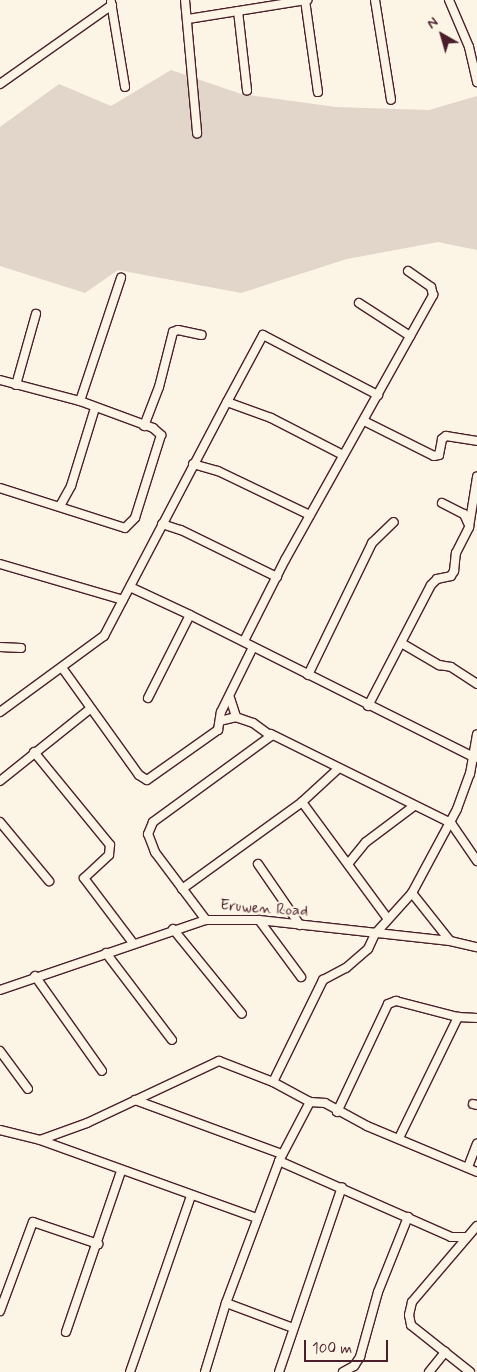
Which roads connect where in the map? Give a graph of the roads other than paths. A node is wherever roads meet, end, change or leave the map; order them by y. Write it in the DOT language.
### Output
graph roads {
  1 [pos="185,0"];
  2 [pos="306,0"];
  3 [pos="375,0"];
  4 [pos="449,0"];
  5 [pos="111,3"];
  6 [pos="238,11"];
  7 [pos="188,19"];
  8 [pos="477,82"];
  9 [pos="0,84"];
  10 [pos="126,87"];
  11 [pos="247,90"];
  12 [pos="318,92"];
  13 [pos="391,100"];
  14 [pos="197,133"];
  15 [pos="408,271"];
  16 [pos="121,278"];
  17 [pos="359,303"];
  18 [pos="36,314"];
  19 [pos="201,334"];
  20 [pos="410,336"];
  21 [pos="0,380"];
  22 [pos="16,385"];
  23 [pos="378,395"];
  24 [pos="80,402"];
  25 [pos="227,402"];
  26 [pos="95,408"];
  27 [pos="364,421"];
  28 [pos="144,426"];
  29 [pos="477,441"];
  30 [pos="343,455"];
  31 [pos="193,464"];
  32 [pos="477,477"];
  33 [pos="0,488"];
  34 [pos="442,503"];
  35 [pos="60,506"];
  36 [pos="310,515"];
  37 [pos="394,522"];
  38 [pos="162,524"];
  39 [pos="469,527"];
  40 [pos="477,531"];
  41 [pos="0,564"];
  42 [pos="277,577"];
  43 [pos="130,587"];
  44 [pos="123,600"];
  45 [pos="190,614"];
  46 [pos="244,641"];
  47 [pos="402,644"];
  48 [pos="0,646"];
  49 [pos="253,647"];
  50 [pos="21,648"];
  51 [pos="63,669"];
  52 [pos="308,676"];
  53 [pos="477,684"];
  54 [pos="148,698"];
  55 [pos="230,698"];
  56 [pos="368,706"];
  57 [pos="90,709"];
  58 [pos="0,712"];
  59 [pos="236,717"];
  60 [pos="220,721"];
  61 [pos="271,734"];
  62 [pos="477,735"];
  63 [pos="34,752"];
  64 [pos="475,758"];
  65 [pos="339,768"];
  66 [pos="0,781"];
  67 [pos="302,802"];
  68 [pos="414,806"];
  69 [pos="0,822"];
  70 [pos="451,823"];
  71 [pos="477,861"];
  72 [pos="258,864"];
  73 [pos="348,864"];
  74 [pos="49,881"];
  75 [pos="182,889"];
  76 [pos="412,893"];
  77 [pos="388,919"];
  78 [pos="206,920"];
  79 [pos="259,920"];
  80 [pos="300,925"];
  81 [pos="173,929"];
  82 [pos="375,934"];
  83 [pos="450,941"];
  84 [pos="133,943"];
  85 [pos="477,947"];
  86 [pos="106,953"];
  87 [pos="35,976"];
  88 [pos="301,977"];
  89 [pos="0,990"];
  90 [pos="242,1014"];
  91 [pos="458,1017"];
  92 [pos="477,1018"];
  93 [pos="172,1040"];
  94 [pos="0,1051"];
  95 [pos="102,1071"];
  96 [pos="273,1082"];
  97 [pos="28,1089"];
  98 [pos="136,1100"];
  99 [pos="310,1102"];
  100 [pos="337,1112"];
  101 [pos="0,1130"];
  102 [pos="399,1138"];
  103 [pos="40,1140"];
  104 [pos="477,1144"];
  105 [pos="280,1158"];
  106 [pos="468,1167"];
  107 [pos="121,1171"];
  108 [pos="477,1172"];
  109 [pos="342,1188"];
  110 [pos="191,1196"];
  111 [pos="408,1217"];
  112 [pos="257,1218"];
  113 [pos="477,1226"];
  114 [pos="451,1237"];
  115 [pos="466,1237"];
  116 [pos="98,1244"];
  117 [pos="453,1252"];
  118 [pos="226,1303"];
  119 [pos="0,1311"];
  120 [pos="294,1328"];
  121 [pos="66,1332"];
  122 [pos="445,1352"];
  123 [pos="130,1372"];
  124 [pos="205,1372"];
  125 [pos="279,1372"];
  126 [pos="343,1372"];
  127 [pos="429,1372"];
  128 [pos="470,1372"];
  1 -- 7 [label="street"];
  2 -- 6 [label="street"];
  2 -- 12 [label="street"];
  3 -- 13 [label="street"];
  4 -- 8 [label="street"];
  5 -- 9 [label="street"];
  5 -- 10 [label="street"];
  6 -- 7 [label="street"];
  6 -- 11 [label="street"];
  7 -- 14 [label="street"];
  15 -- 20 [label="street"];
  16 -- 24 [label="street"];
  17 -- 20 [label="street"];
  18 -- 22 [label="street"];
  19 -- 28 [label="street"];
  20 -- 23 [label="street"];
  21 -- 22 [label="street"];
  22 -- 24 [label="street"];
  23 -- 25 [label="street"];
  23 -- 27 [label="street"];
  24 -- 26 [label="street"];
  25 -- 30 [label="street"];
  25 -- 31 [label="street"];
  26 -- 28 [label="street"];
  26 -- 35 [label="street"];
  27 -- 29 [label="street"];
  27 -- 30 [label="street"];
  28 -- 35 [label="street"];
  30 -- 36 [label="street"];
  31 -- 36 [label="street"];
  31 -- 38 [label="street"];
  32 -- 39 [label="street"];
  33 -- 35 [label="street"];
  34 -- 39 [label="street"];
  36 -- 42 [label="street"];
  37 -- 52 [label="street"];
  38 -- 42 [label="street"];
  38 -- 43 [label="street"];
  39 -- 40 [label="street"];
  39 -- 47 [label="street"];
  41 -- 44 [label="street"];
  42 -- 46 [label="street"];
  43 -- 44 [label="street"];
  43 -- 45 [label="street"];
  44 -- 51 [label="street"];
  45 -- 46 [label="street"];
  45 -- 54 [label="street"];
  46 -- 49 [label="street"];
  47 -- 53 [label="street"];
  47 -- 56 [label="street"];
  48 -- 50 [label="street"];
  49 -- 52 [label="street"];
  49 -- 55 [label="street"];
  51 -- 57 [label="street"];
  51 -- 58 [label="street"];
  52 -- 56 [label="street"];
  55 -- 59 [label="street"];
  55 -- 60 [label="street"];
  56 -- 64 [label="street"];
  57 -- 60 [label="street"];
  57 -- 63 [label="street"];
  59 -- 60 [label="street"];
  59 -- 61 [label="street"];
  61 -- 65 [label="street"];
  61 -- 75 [label="street"];
  62 -- 64 [label="street"];
  63 -- 66 [label="street"];
  63 -- 84 [label="street"];
  64 -- 70 [label="street"];
  65 -- 67 [label="street"];
  65 -- 68 [label="street"];
  67 -- 73 [label="street"];
  67 -- 75 [label="street"];
  68 -- 70 [label="street"];
  68 -- 73 [label="street"];
  69 -- 74 [label="street"];
  70 -- 71 [label="street"];
  70 -- 76 [label="street"];
  72 -- 80 [label="street"];
  73 -- 77 [label="street"];
  75 -- 78 [label="street"];
  76 -- 77 [label="street"];
  76 -- 83 [label="street"];
  77 -- 82 [label="street"];
  78 -- 79 [label="street, Eruwen Road"];
  78 -- 81 [label="street, Eruwen Road"];
  79 -- 80 [label="street, Eruwen Road"];
  79 -- 88 [label="street"];
  80 -- 82 [label="street, Eruwen Road"];
  81 -- 84 [label="street, Eruwen Road"];
  81 -- 90 [label="street"];
  82 -- 83 [label="street, Eruwen Road"];
  82 -- 96 [label="street"];
  83 -- 85 [label="street, Eruwen Road"];
  84 -- 86 [label="street, Eruwen Road"];
  86 -- 87 [label="street, Eruwen Road"];
  86 -- 93 [label="street"];
  87 -- 89 [label="street, Eruwen Road"];
  87 -- 95 [label="street"];
  91 -- 92 [label="street"];
  91 -- 100 [label="street"];
  91 -- 102 [label="street"];
  94 -- 97 [label="street"];
  96 -- 98 [label="street"];
  96 -- 99 [label="street"];
  98 -- 103 [label="street"];
  98 -- 105 [label="street"];
  99 -- 100 [label="street"];
  99 -- 105 [label="street"];
  100 -- 102 [label="street"];
  101 -- 103 [label="street"];
  102 -- 106 [label="street"];
  103 -- 107 [label="street"];
  104 -- 106 [label="street"];
  105 -- 109 [label="street"];
  105 -- 112 [label="street"];
  106 -- 108 [label="street"];
  107 -- 110 [label="street"];
  107 -- 116 [label="street"];
  109 -- 111 [label="street"];
  109 -- 120 [label="street"];
  110 -- 112 [label="street"];
  110 -- 123 [label="street"];
  111 -- 114 [label="street"];
  111 -- 126 [label="street"];
  112 -- 118 [label="street"];
  113 -- 115 [label="street"];
  114 -- 115 [label="street"];
  114 -- 117 [label="street"];
  115 -- 117 [label="street"];
  116 -- 119 [label="street"];
  116 -- 121 [label="street"];
  117 -- 122 [label="street"];
  118 -- 120 [label="street"];
  118 -- 124 [label="street"];
  120 -- 125 [label="street"];
  122 -- 127 [label="street"];
  122 -- 128 [label="street"];
}
